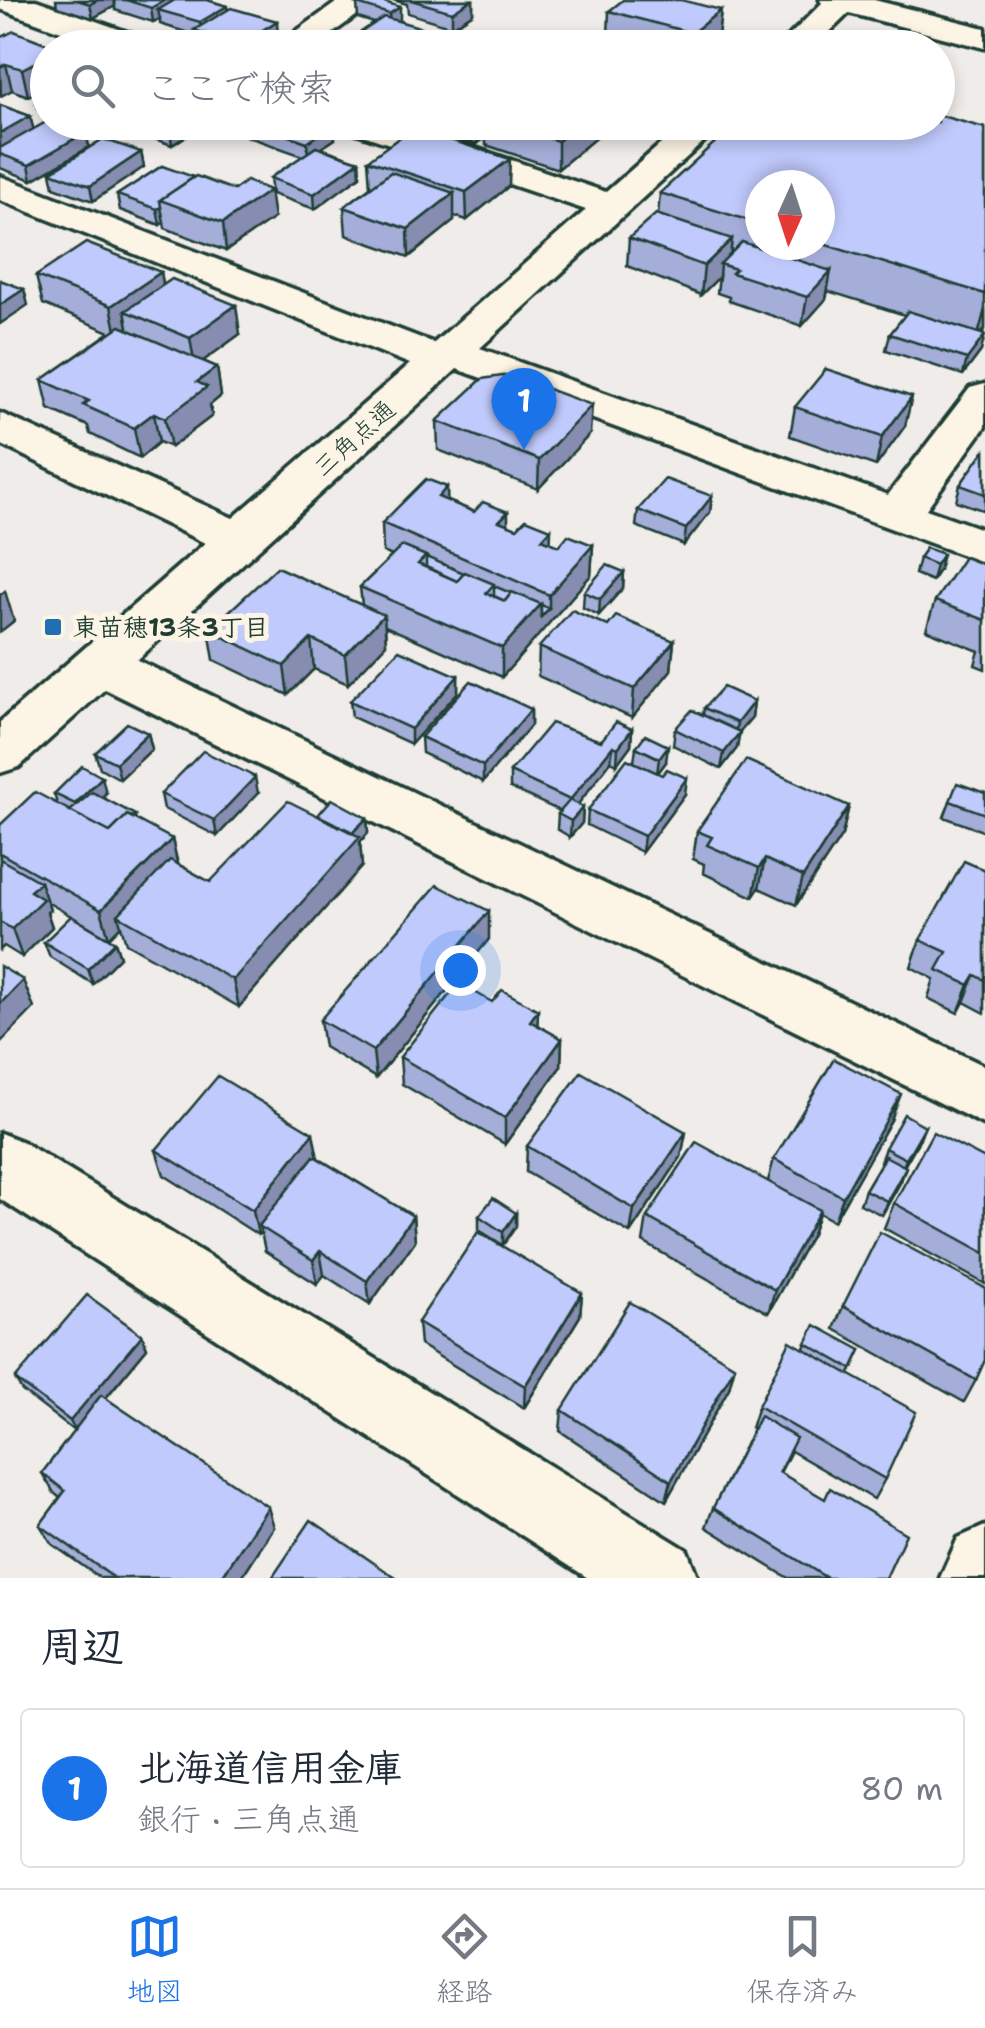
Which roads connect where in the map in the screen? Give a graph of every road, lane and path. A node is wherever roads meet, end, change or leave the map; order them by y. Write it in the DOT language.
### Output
graph roads {
  1 [pos="362,0"];
  2 [pos="14,1"];
  3 [pos="842,1"];
  4 [pos="92,30"];
  5 [pos="316,30"];
  6 [pos="812,30"];
  7 [pos="954,30"];
  8 [pos="955,30"];
  9 [pos="985,38"];
  10 [pos="414,140"];
  11 [pos="688,140"];
  12 [pos="0,187"];
  13 [pos="613,207"];
  14 [pos="445,356"];
  15 [pos="985,397"];
  16 [pos="0,427"];
  17 [pos="897,515"];
  18 [pos="239,540"];
  19 [pos="985,548"];
  20 [pos="100,664"];
  21 [pos="0,753"];
  22 [pos="985,1097"];
  23 [pos="0,1163"];
  24 [pos="985,1565"];
  25 [pos="659,1578"];
  26 [pos="980,1578"];
  1 -- 5 [label="street"];
  2 -- 4 [label="street"];
  3 -- 6 [label="street"];
  3 -- 7 [label="street"];
  8 -- 9 [label="street"];
  10 -- 13 [label="street"];
  11 -- 13 [label="street, 三角点通"];
  12 -- 14 [label="street"];
  13 -- 14 [label="street, 三角点通"];
  14 -- 17 [label="street"];
  14 -- 18 [label="street, 三角点通"];
  15 -- 17 [label="street"];
  16 -- 18 [label="street"];
  17 -- 19 [label="street"];
  18 -- 20 [label="street, 三角点通"];
  20 -- 21 [label="street, 三角点通"];
  20 -- 22 [label="street"];
  23 -- 25 [label="street"];
  24 -- 26 [label="street"];
}
